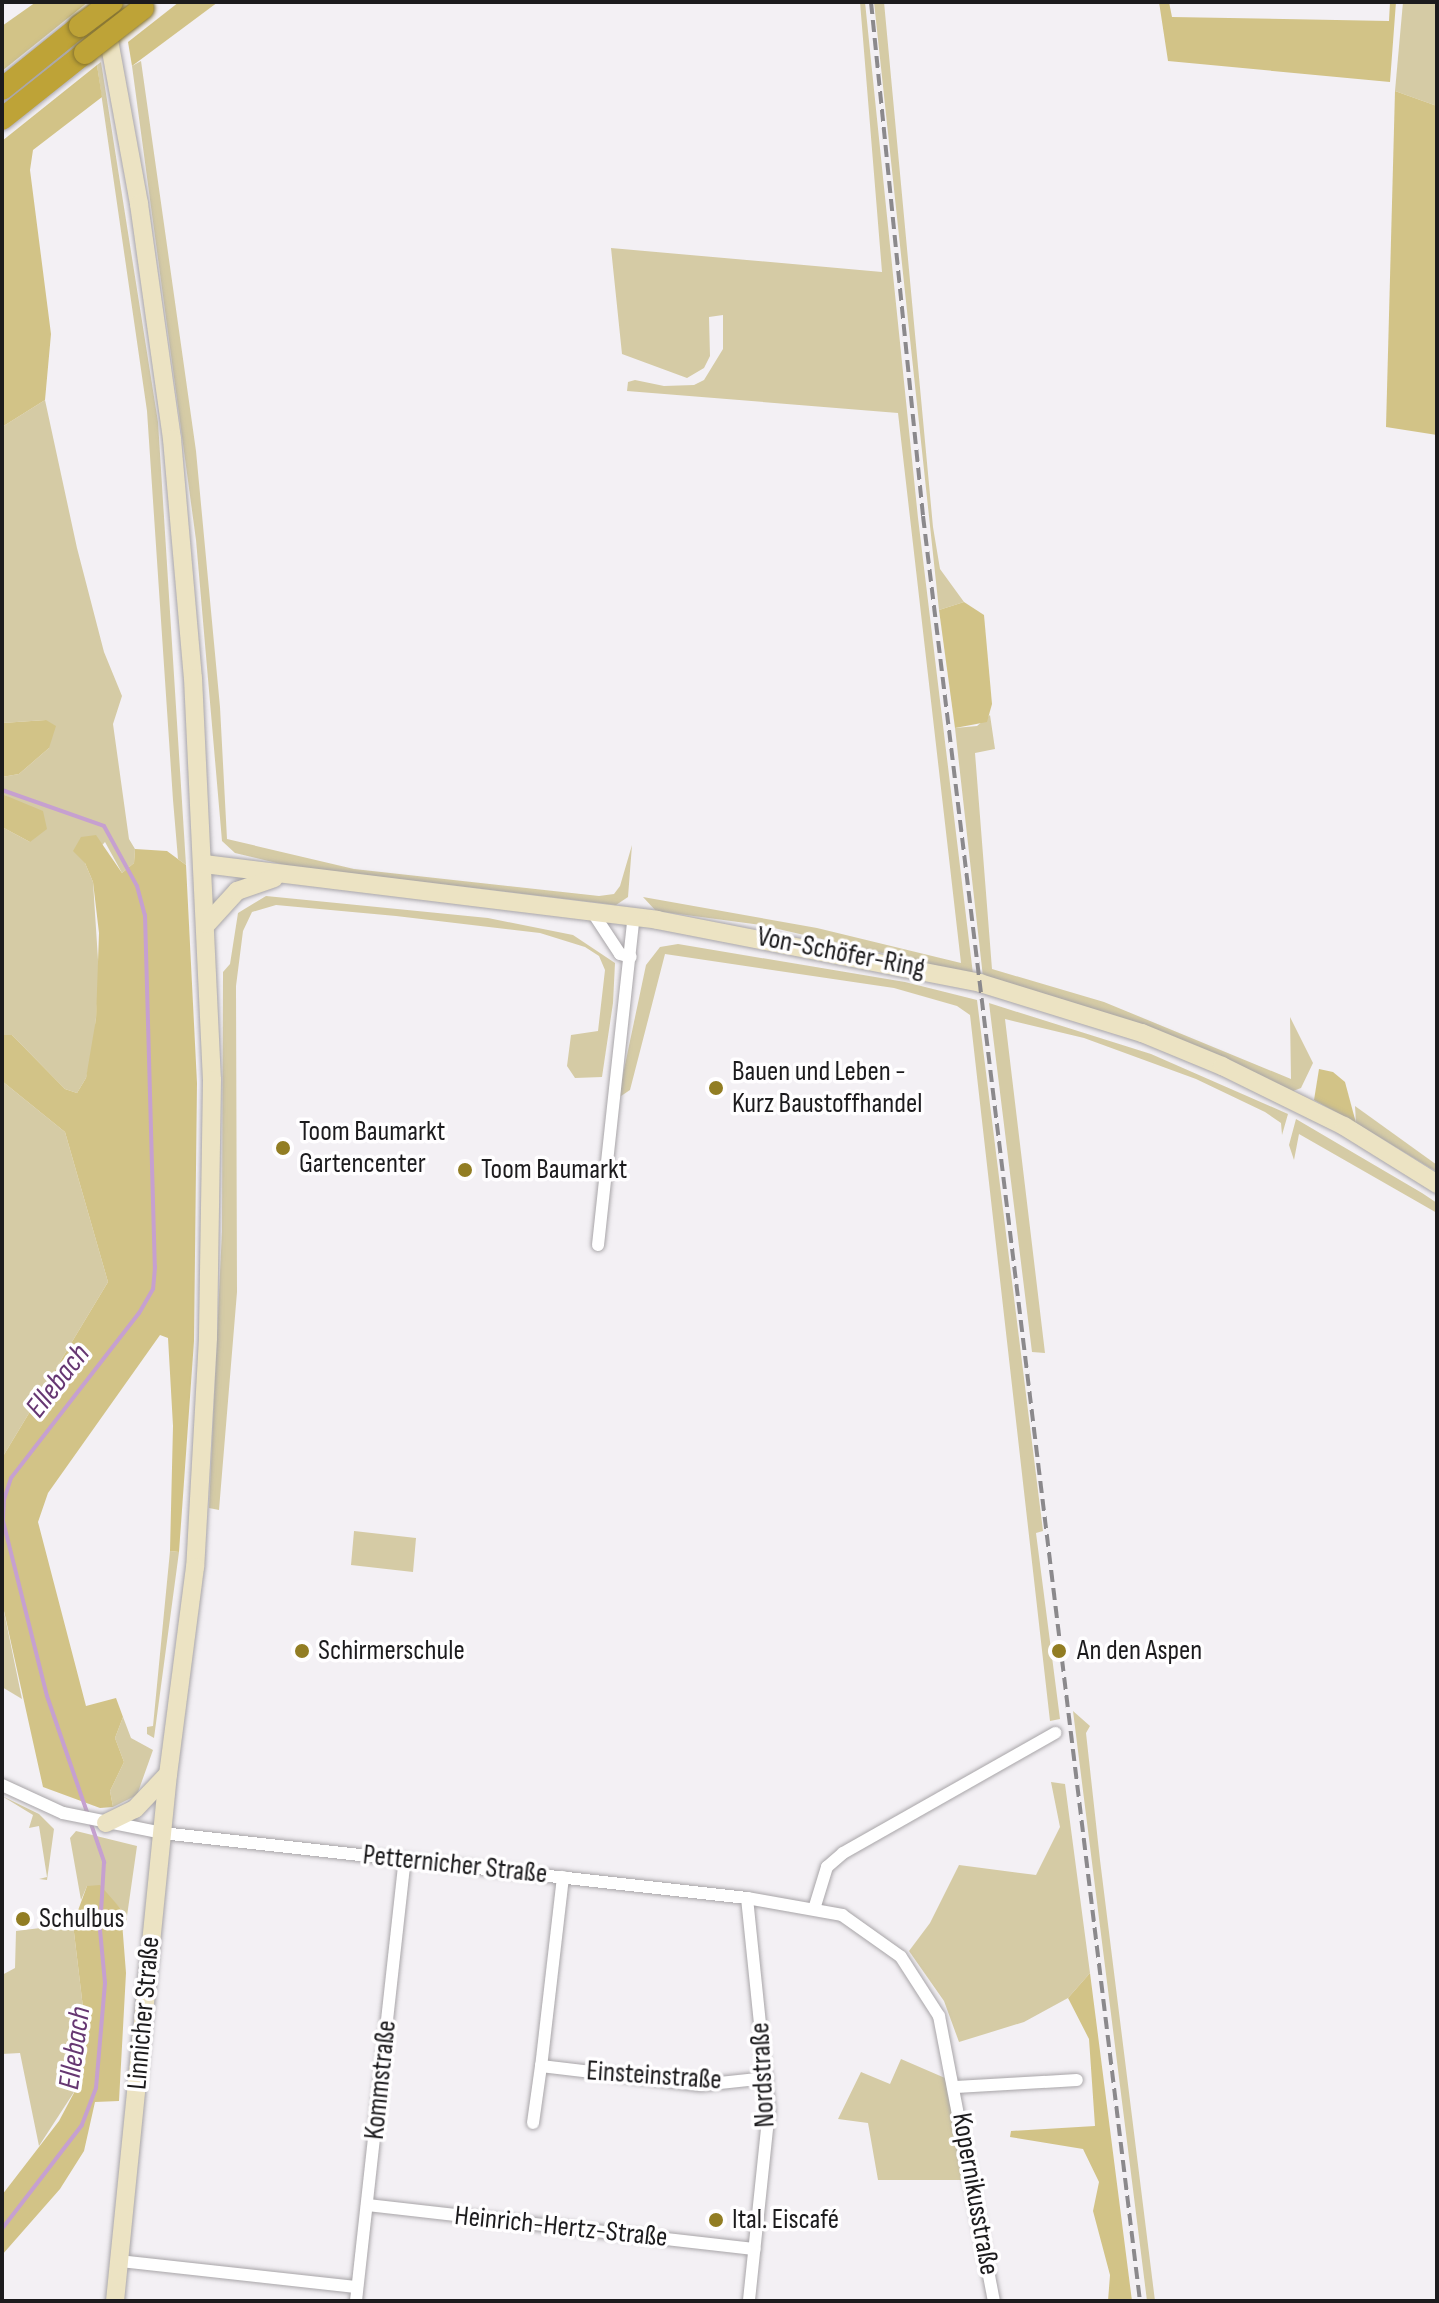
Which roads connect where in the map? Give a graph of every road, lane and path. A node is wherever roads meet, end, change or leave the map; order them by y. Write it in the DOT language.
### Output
graph roads {
  1 [pos="102,2"];
  2 [pos="112,2"];
  3 [pos="146,5"];
  4 [pos="2,89"];
  5 [pos="2,119"];
  6 [pos="204,864"];
  7 [pos="283,876"];
  8 [pos="593,913"];
  9 [pos="634,916"];
  10 [pos="207,924"];
  11 [pos="631,957"];
  12 [pos="1437,1184"];
  13 [pos="598,1245"];
  14 [pos="1055,1733"];
  15 [pos="168,1774"];
  16 [pos="2,1785"];
  17 [pos="103,1822"];
  18 [pos="162,1833"];
  19 [pos="405,1860"];
  20 [pos="563,1877"];
  21 [pos="747,1898"];
  22 [pos="815,1906"];
  23 [pos="541,2066"];
  24 [pos="767,2078"];
  25 [pos="1077,2080"];
  26 [pos="956,2087"];
  27 [pos="533,2123"];
  28 [pos="367,2205"];
  29 [pos="755,2249"];
  30 [pos="120,2261"];
  31 [pos="357,2287"];
  32 [pos="115,2301"];
  33 [pos="356,2301"];
  34 [pos="749,2301"];
  35 [pos="994,2301"];
  1 -- 6 [label="main road, Linnicher Straße"];
  2 -- 4 [label="highway, bridge"];
  3 -- 5 [label="highway, bridge"];
  6 -- 7 [label="main road, Von-Schöfer-Ring"];
  6 -- 10 [label="main road, Linnicher Straße"];
  7 -- 8 [label="main road, Von-Schöfer-Ring"];
  7 -- 10 [label="main road"];
  8 -- 9 [label="main road, Von-Schöfer-Ring"];
  8 -- 11 [label="street"];
  9 -- 11 [label="street"];
  9 -- 12 [label="main road, Von-Schöfer-Ring"];
  10 -- 15 [label="main road, Linnicher Straße"];
  11 -- 13 [label="street"];
  14 -- 22 [label="street"];
  15 -- 17 [label="main road"];
  15 -- 18 [label="main road, Linnicher Straße"];
  16 -- 17 [label="street, Petternicher Straße"];
  17 -- 18 [label="street, Petternicher Straße"];
  18 -- 19 [label="street, Petternicher Straße"];
  18 -- 30 [label="main road, Linnicher Straße"];
  19 -- 20 [label="street, Petternicher Straße"];
  19 -- 28 [label="street, Kommstraße"];
  20 -- 21 [label="street, Petternicher Straße"];
  20 -- 23 [label="street"];
  21 -- 22 [label="street, Kopernikusstraße"];
  21 -- 24 [label="street, Nordstraße"];
  22 -- 26 [label="street, Kopernikusstraße"];
  23 -- 24 [label="street, Einsteinstraße"];
  23 -- 27 [label="street"];
  24 -- 29 [label="street, Nordstraße"];
  25 -- 26 [label="street, Kopernikusstraße"];
  26 -- 35 [label="street, Kopernikusstraße"];
  28 -- 29 [label="street, Heinrich-Hertz-Straße"];
  28 -- 31 [label="street, Kommstraße"];
  29 -- 34 [label="street, Nordstraße"];
  30 -- 31 [label="street"];
  30 -- 32 [label="main road, Linnicher Straße"];
  31 -- 33 [label="street, Kommstraße"];
}
